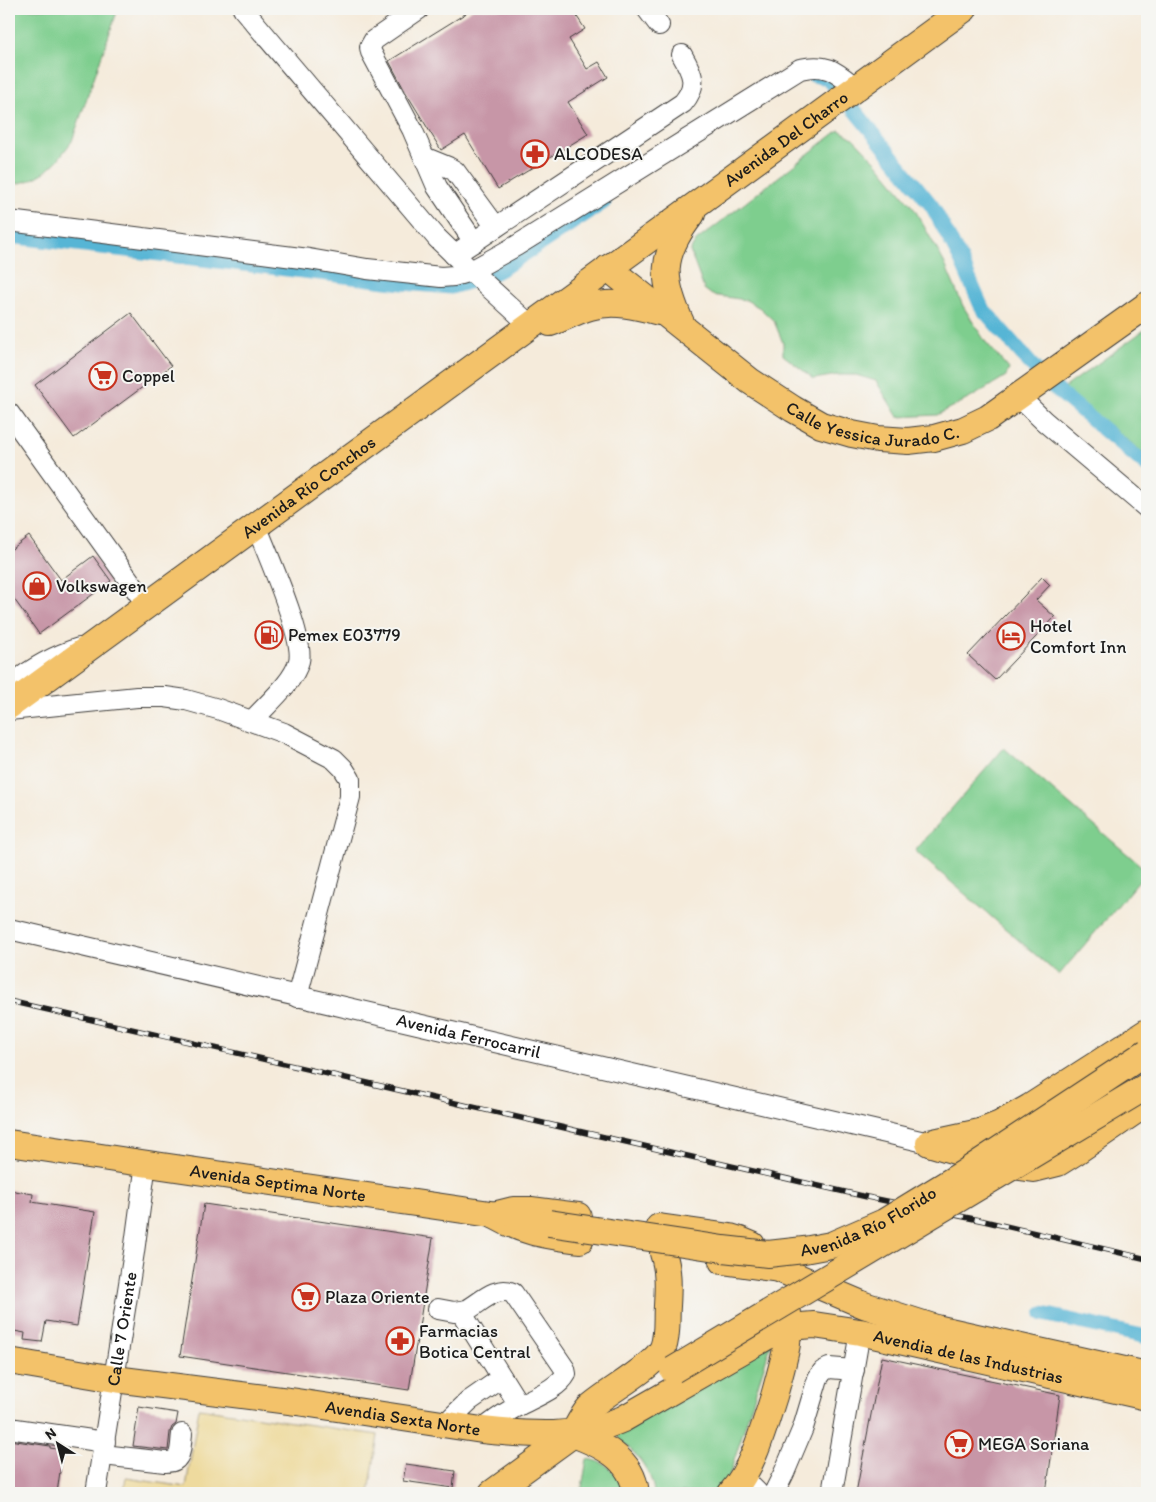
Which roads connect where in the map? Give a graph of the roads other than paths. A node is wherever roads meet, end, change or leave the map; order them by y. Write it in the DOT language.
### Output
graph roads {
  1 [pos="243,9"];
  2 [pos="419,9"];
  3 [pos="646,9"];
  4 [pos="964,9"];
  5 [pos="659,25"];
  6 [pos="682,55"];
  7 [pos="856,88"];
  8 [pos="426,158"];
  9 [pos="704,199"];
  10 [pos="9,221"];
  11 [pos="496,227"];
  12 [pos="474,242"];
  13 [pos="454,255"];
  14 [pos="608,268"];
  15 [pos="476,276"];
  16 [pos="1147,305"];
  17 [pos="674,321"];
  18 [pos="521,331"];
  19 [pos="1036,384"];
  20 [pos="9,413"];
  21 [pos="1147,508"];
  22 [pos="256,525"];
  23 [pos="147,605"];
  24 [pos="93,644"];
  25 [pos="9,686"];
  26 [pos="9,706"];
  27 [pos="9,710"];
  28 [pos="252,721"];
  29 [pos="9,929"];
  30 [pos="297,997"];
  31 [pos="1147,1032"];
  32 [pos="1147,1052"];
  33 [pos="1147,1086"];
  34 [pos="1147,1104"];
  35 [pos="1030,1107"];
  36 [pos="9,1142"];
  37 [pos="929,1143"];
  38 [pos="1074,1153"];
  39 [pos="146,1163"];
  40 [pos="493,1215"];
  41 [pos="549,1223"];
  42 [pos="663,1253"];
  43 [pos="779,1269"];
  44 [pos="438,1309"];
  45 [pos="461,1312"];
  46 [pos="788,1327"];
  47 [pos="860,1332"];
  48 [pos="9,1361"];
  49 [pos="854,1370"];
  50 [pos="1147,1375"];
  51 [pos="502,1378"];
  52 [pos="115,1379"];
  53 [pos="1147,1397"];
  54 [pos="519,1405"];
  55 [pos="445,1424"];
  56 [pos="9,1428"];
  57 [pos="482,1430"];
  58 [pos="182,1434"];
  59 [pos="573,1434"];
  60 [pos="104,1448"];
  61 [pos="744,1488"];
  62 [pos="96,1493"];
  63 [pos="492,1493"];
  64 [pos="636,1493"];
  65 [pos="774,1493"];
  66 [pos="832,1493"];
  1 -- 13 [label="street"];
  2 -- 8 [label="street"];
  3 -- 5 [label="street"];
  4 -- 7 [label="main road, Avenida Del Charro"];
  6 -- 11 [label="street"];
  7 -- 9 [label="main road, Avenida Del Charro"];
  7 -- 15 [label="street"];
  8 -- 11 [label="street"];
  8 -- 12 [label="street"];
  9 -- 14 [label="main road, Avenida Del Charro"];
  9 -- 17 [label="main road"];
  10 -- 15 [label="street"];
  11 -- 12 [label="street"];
  12 -- 13 [label="street"];
  13 -- 15 [label="street"];
  14 -- 17 [label="main road, Calle Yessica Jurado C."];
  14 -- 18 [label="main road, Avenida Río Conchos"];
  15 -- 18 [label="street"];
  16 -- 19 [label="main road, Calle Yessica Jurado C."];
  17 -- 18 [label="main road"];
  17 -- 19 [label="main road, Calle Yessica Jurado C."];
  18 -- 22 [label="main road, Avenida Río Conchos"];
  19 -- 21 [label="street"];
  20 -- 23 [label="street"];
  22 -- 23 [label="main road, Avenida Río Conchos"];
  22 -- 28 [label="street"];
  23 -- 24 [label="main road, Avenida Río Conchos"];
  24 -- 25 [label="street"];
  24 -- 26 [label="main road, Avenida Río Conchos"];
  27 -- 28 [label="street"];
  28 -- 30 [label="street"];
  29 -- 30 [label="street, Avenida Ferrocarril"];
  30 -- 37 [label="street, Avenida Ferrocarril"];
  31 -- 35 [label="main road"];
  32 -- 41 [label="main road, Avenida Río Florido, bridge"];
  33 -- 59 [label="main road, Avenida Río Florido, bridge"];
  34 -- 38 [label="main road"];
  35 -- 37 [label="main road"];
  35 -- 38 [label="main road"];
  36 -- 39 [label="main road, Avenida Septima Norte"];
  37 -- 38 [label="main road"];
  39 -- 40 [label="main road, Avenida Septima Norte"];
  39 -- 52 [label="street, Calle 7 Oriente"];
  40 -- 41 [label="main road, Avenida Septima Norte"];
  40 -- 42 [label="main road"];
  40 -- 43 [label="main road"];
  42 -- 43 [label="main road"];
  42 -- 59 [label="main road"];
  43 -- 46 [label="main road"];
  43 -- 50 [label="main road, Avendia de las Industrias"];
  44 -- 45 [label="street"];
  45 -- 51 [label="street"];
  45 -- 54 [label="street"];
  46 -- 47 [label="main road, Avendia de las Industrias"];
  46 -- 59 [label="main road"];
  46 -- 61 [label="main road"];
  47 -- 49 [label="street"];
  47 -- 53 [label="main road, Avendia de las Industrias"];
  48 -- 52 [label="main road, Avendia Sexta Norte"];
  49 -- 65 [label="street"];
  49 -- 66 [label="street"];
  51 -- 54 [label="street"];
  51 -- 55 [label="street"];
  52 -- 55 [label="main road, Avendia Sexta Norte"];
  52 -- 60 [label="street, Calle 7 Oriente"];
  54 -- 57 [label="street"];
  55 -- 57 [label="main road, Avendia Sexta Norte"];
  56 -- 60 [label="street"];
  57 -- 59 [label="main road, Avendia Sexta Norte"];
  58 -- 60 [label="street"];
  59 -- 63 [label="main road"];
  59 -- 64 [label="main road"];
  60 -- 62 [label="street, Calle 7 Oriente"];
}
